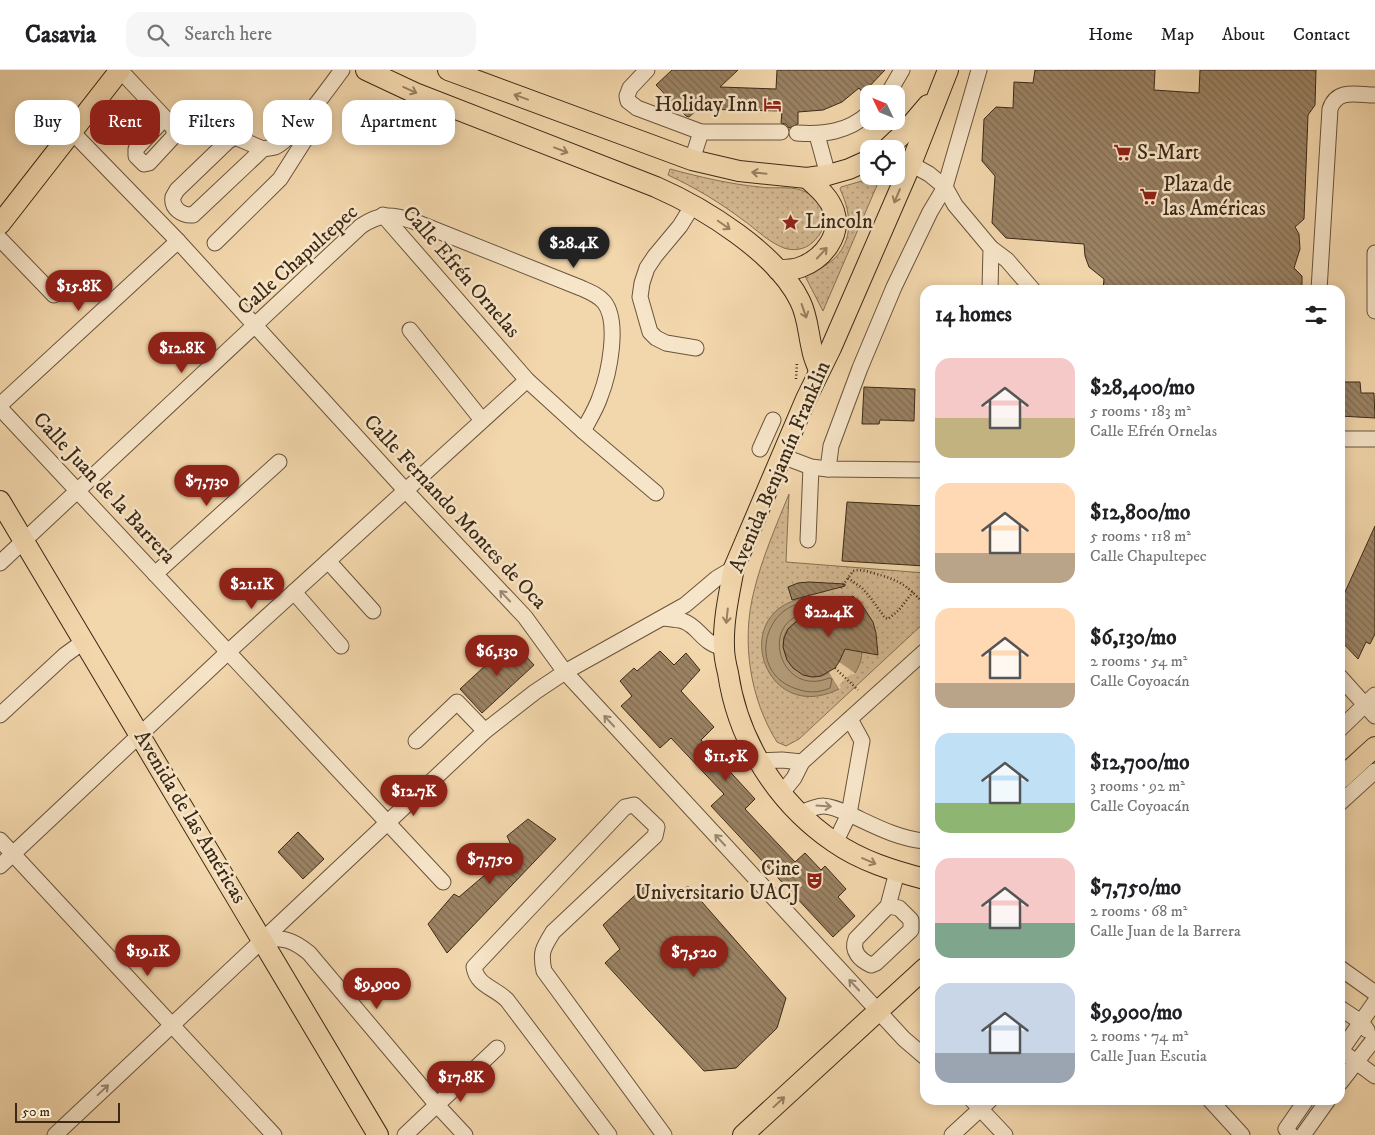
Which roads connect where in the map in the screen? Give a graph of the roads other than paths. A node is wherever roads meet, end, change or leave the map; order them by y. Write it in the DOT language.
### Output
graph roads {
  1 [pos="120,70"];
  2 [pos="342,70"];
  3 [pos="366,70"];
  4 [pos="448,70"];
  5 [pos="648,70"];
  6 [pos="902,70"];
  7 [pos="948,70"];
  8 [pos="979,70"];
  9 [pos="893,85"];
  10 [pos="939,92"];
  11 [pos="1375,96"];
  12 [pos="320,100"];
  13 [pos="165,118"];
  14 [pos="860,119"];
  15 [pos="80,122"];
  16 [pos="700,132"];
  17 [pos="781,132"];
  18 [pos="797,133"];
  19 [pos="817,135"];
  20 [pos="80,140"];
  21 [pos="897,140"];
  22 [pos="62,145"];
  23 [pos="279,145"];
  24 [pos="302,145"];
  25 [pos="264,149"];
  26 [pos="692,160"];
  27 [pos="860,164"];
  28 [pos="911,164"];
  29 [pos="828,175"];
  30 [pos="807,178"];
  31 [pos="945,187"];
  32 [pos="693,205"];
  33 [pos="383,215"];
  34 [pos="0,224"];
  35 [pos="0,239"];
  36 [pos="178,241"];
  37 [pos="216,243"];
  38 [pos="991,248"];
  39 [pos="1375,253"];
  40 [pos="778,270"];
  41 [pos="990,285"];
  42 [pos="1028,285"];
  43 [pos="1319,285"];
  44 [pos="54,295"];
  45 [pos="1375,311"];
  46 [pos="255,326"];
  47 [pos="410,330"];
  48 [pos="696,348"];
  49 [pos="819,371"];
  50 [pos="527,380"];
  51 [pos="0,407"];
  52 [pos="482,420"];
  53 [pos="773,420"];
  54 [pos="583,432"];
  55 [pos="1345,439"];
  56 [pos="1375,440"];
  57 [pos="784,450"];
  58 [pos="279,462"];
  59 [pos="811,467"];
  60 [pos="828,469"];
  61 [pos="920,470"];
  62 [pos="77,491"];
  63 [pos="406,491"];
  64 [pos="656,493"];
  65 [pos="0,501"];
  66 [pos="808,540"];
  67 [pos="24,541"];
  68 [pos="328,561"];
  69 [pos="0,563"];
  70 [pos="734,568"];
  71 [pos="155,574"];
  72 [pos="294,592"];
  73 [pos="373,611"];
  74 [pos="663,618"];
  75 [pos="83,642"];
  76 [pos="341,646"];
  77 [pos="724,648"];
  78 [pos="228,652"];
  79 [pos="920,656"];
  80 [pos="565,672"];
  81 [pos="1345,681"];
  82 [pos="1372,706"];
  83 [pos="0,715"];
  84 [pos="850,719"];
  85 [pos="1345,725"];
  86 [pos="486,731"];
  87 [pos="140,735"];
  88 [pos="416,741"];
  89 [pos="1375,747"];
  90 [pos="759,761"];
  91 [pos="802,762"];
  92 [pos="1375,770"];
  93 [pos="1345,774"];
  94 [pos="781,794"];
  95 [pos="1345,798"];
  96 [pos="799,814"];
  97 [pos="849,814"];
  98 [pos="386,823"];
  99 [pos="0,840"];
  100 [pos="920,840"];
  101 [pos="835,843"];
  102 [pos="13,854"];
  103 [pos="0,866"];
  104 [pos="897,872"];
  105 [pos="920,878"];
  106 [pos="443,882"];
  107 [pos="888,906"];
  108 [pos="263,939"];
  109 [pos="1345,972"];
  110 [pos="920,973"];
  111 [pos="1375,993"];
  112 [pos="1375,1002"];
  113 [pos="878,1011"];
  114 [pos="1345,1011"];
  115 [pos="1361,1022"];
  116 [pos="172,1025"];
  117 [pos="1375,1038"];
  118 [pos="1345,1045"];
  119 [pos="497,1048"];
  120 [pos="920,1052"];
  121 [pos="1345,1055"];
  122 [pos="1356,1062"];
  123 [pos="1345,1076"];
  124 [pos="1375,1076"];
  125 [pos="438,1105"];
  126 [pos="979,1105"];
  127 [pos="982,1105"];
  128 [pos="1215,1105"];
  129 [pos="1303,1105"];
  130 [pos="1324,1105"];
  131 [pos="55,1135"];
  132 [pos="274,1135"];
  133 [pos="378,1135"];
  134 [pos="405,1135"];
  135 [pos="466,1135"];
  136 [pos="609,1135"];
  137 [pos="664,1135"];
  138 [pos="743,1135"];
  139 [pos="952,1135"];
  140 [pos="1005,1135"];
  141 [pos="1242,1135"];
  142 [pos="1291,1135"];
  143 [pos="1303,1135"];
  1 -- 13 [label="street"];
  1 -- 15 [label="main road"];
  2 -- 12 [label="street"];
  3 -- 32 [label="main road, one-way"];
  26 -- 4 [label="main road, one-way"];
  5 -- 16 [label="street"];
  6 -- 9 [label="street"];
  7 -- 10 [label="main road, Avenida Benjamín Franklin"];
  8 -- 31 [label="street"];
  10 -- 21 [label="main road"];
  10 -- 28 [label="main road, Avenida Benjamín Franklin"];
  11 -- 43 [label="street"];
  14 -- 19 [label="street"];
  16 -- 17 [label="street"];
  16 -- 26 [label="street"];
  18 -- 19 [label="street"];
  19 -- 29 [label="street"];
  20 -- 36 [label="street, Calle Fernando Montes de Oca"];
  22 -- 34 [label="main road"];
  23 -- 25 [label="street"];
  24 -- 37 [label="street"];
  25 -- 25 [label="street"];
  30 -- 26 [label="main road, one-way"];
  27 -- 29 [label="main road"];
  28 -- 31 [label="street"];
  28 -- 49 [label="main road, Avenida Benjamín Franklin, one-way"];
  29 -- 30 [label="main road"];
  40 -- 30 [label="main road, one-way"];
  31 -- 38 [label="street"];
  31 -- 60 [label="street"];
  32 -- 40 [label="main road, one-way"];
  32 -- 48 [label="street"];
  33 -- 46 [label="street, Calle Chapultepec"];
  33 -- 50 [label="street, Calle Efrén Ornelas"];
  33 -- 54 [label="street, Calle Efrén Ornelas"];
  35 -- 44 [label="street"];
  36 -- 46 [label="street, Calle Fernando Montes de Oca"];
  36 -- 51 [label="street"];
  38 -- 41 [label="street"];
  38 -- 42 [label="street"];
  39 -- 45 [label="street"];
  40 -- 49 [label="main road, one-way"];
  46 -- 62 [label="street, Calle Chapultepec"];
  46 -- 63 [label="street, Calle Fernando Montes de Oca"];
  47 -- 52 [label="street"];
  49 -- 57 [label="main road, Avenida Benjamín Franklin"];
  50 -- 52 [label="street"];
  50 -- 54 [label="street, Calle Efrén Ornelas"];
  51 -- 62 [label="street, Calle Juan de la Barrera"];
  52 -- 63 [label="street"];
  53 -- 57 [label="street"];
  54 -- 64 [label="street, Calle Efrén Ornelas"];
  55 -- 56 [label="street"];
  57 -- 59 [label="street"];
  57 -- 70 [label="main road, Avenida Benjamín Franklin"];
  58 -- 71 [label="street"];
  59 -- 60 [label="street"];
  59 -- 66 [label="street"];
  60 -- 61 [label="street"];
  62 -- 67 [label="street, Calle Chapultepec"];
  62 -- 71 [label="street, Calle Juan de la Barrera"];
  63 -- 68 [label="street"];
  80 -- 63 [label="street, Calle Fernando Montes de Oca, one-way"];
  65 -- 67 [label="main road, Avenida de las Américas"];
  67 -- 69 [label="street, Calle Chapultepec"];
  67 -- 75 [label="main road, Avenida de las Américas"];
  68 -- 72 [label="street"];
  68 -- 73 [label="street"];
  70 -- 74 [label="street"];
  70 -- 77 [label="main road, Avenida Benjamín Franklin, one-way"];
  71 -- 78 [label="street, Calle Juan de la Barrera"];
  72 -- 76 [label="street"];
  72 -- 78 [label="street"];
  74 -- 77 [label="street"];
  74 -- 80 [label="street"];
  75 -- 83 [label="street"];
  75 -- 87 [label="main road, Avenida de las Américas"];
  77 -- 90 [label="main road, Avenida Benjamín Franklin"];
  78 -- 87 [label="street"];
  78 -- 98 [label="street, Calle Juan de la Barrera"];
  79 -- 84 [label="street"];
  80 -- 86 [label="street"];
  113 -- 80 [label="street, Calle Fernando Montes de Oca, one-way"];
  81 -- 82 [label="street"];
  82 -- 85 [label="street"];
  84 -- 91 [label="street"];
  84 -- 97 [label="street"];
  86 -- 88 [label="street"];
  86 -- 98 [label="street"];
  87 -- 102 [label="street"];
  87 -- 108 [label="main road, Avenida de las Américas"];
  89 -- 93 [label="main road"];
  90 -- 91 [label="street"];
  90 -- 94 [label="main road, Avenida Benjamín Franklin"];
  91 -- 94 [label="street"];
  92 -- 95 [label="street"];
  94 -- 96 [label="main road, Avenida Benjamín Franklin"];
  96 -- 97 [label="street, one-way"];
  96 -- 101 [label="main road, Avenida Benjamín Franklin"];
  97 -- 100 [label="street"];
  97 -- 101 [label="street"];
  98 -- 106 [label="street, Calle Juan de la Barrera"];
  98 -- 108 [label="street"];
  99 -- 102 [label="street"];
  101 -- 104 [label="main road, Avenida Benjamín Franklin, one-way"];
  102 -- 103 [label="street"];
  102 -- 116 [label="street"];
  104 -- 105 [label="main road, Avenida Benjamín Franklin"];
  104 -- 107 [label="street"];
  108 -- 116 [label="street"];
  108 -- 125 [label="street"];
  108 -- 133 [label="main road, Avenida de las Américas"];
  109 -- 111 [label="street"];
  110 -- 113 [label="main road"];
  112 -- 115 [label="street"];
  113 -- 120 [label="street, Calle Fernando Montes de Oca"];
  138 -- 113 [label="main road, one-way"];
  114 -- 115 [label="street"];
  115 -- 117 [label="street"];
  115 -- 118 [label="street"];
  131 -- 116 [label="street, one-way"];
  116 -- 132 [label="street"];
  117 -- 122 [label="street"];
  119 -- 125 [label="street"];
  121 -- 122 [label="street"];
  122 -- 123 [label="street"];
  122 -- 124 [label="street"];
  125 -- 134 [label="street"];
  125 -- 135 [label="street"];
  126 -- 139 [label="street"];
  127 -- 140 [label="street"];
  128 -- 141 [label="street"];
  129 -- 142 [label="street"];
  130 -- 143 [label="street"];
  136 -- 137 [label="street"];
}
